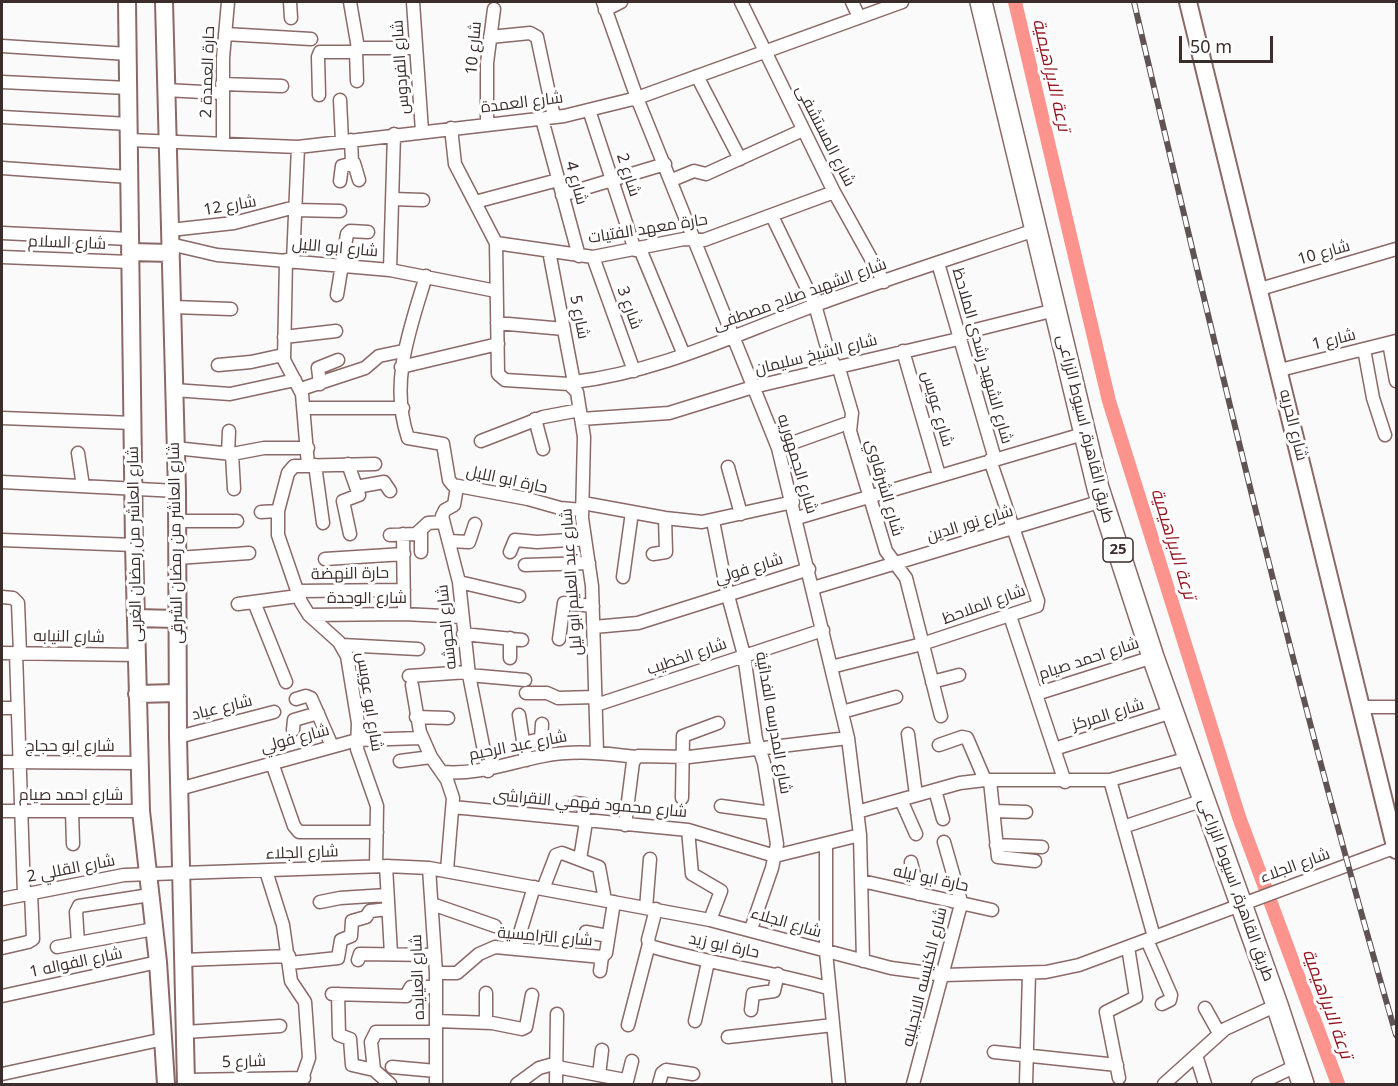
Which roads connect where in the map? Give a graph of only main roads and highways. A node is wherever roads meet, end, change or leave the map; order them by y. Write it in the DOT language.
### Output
graph roads {
  1 [pos="981,2"];
  2 [pos="1300,1075"];
  1 -- 2 [label="highway, طريق القاهرة, اسيوط الزراعى / 25"];
}
